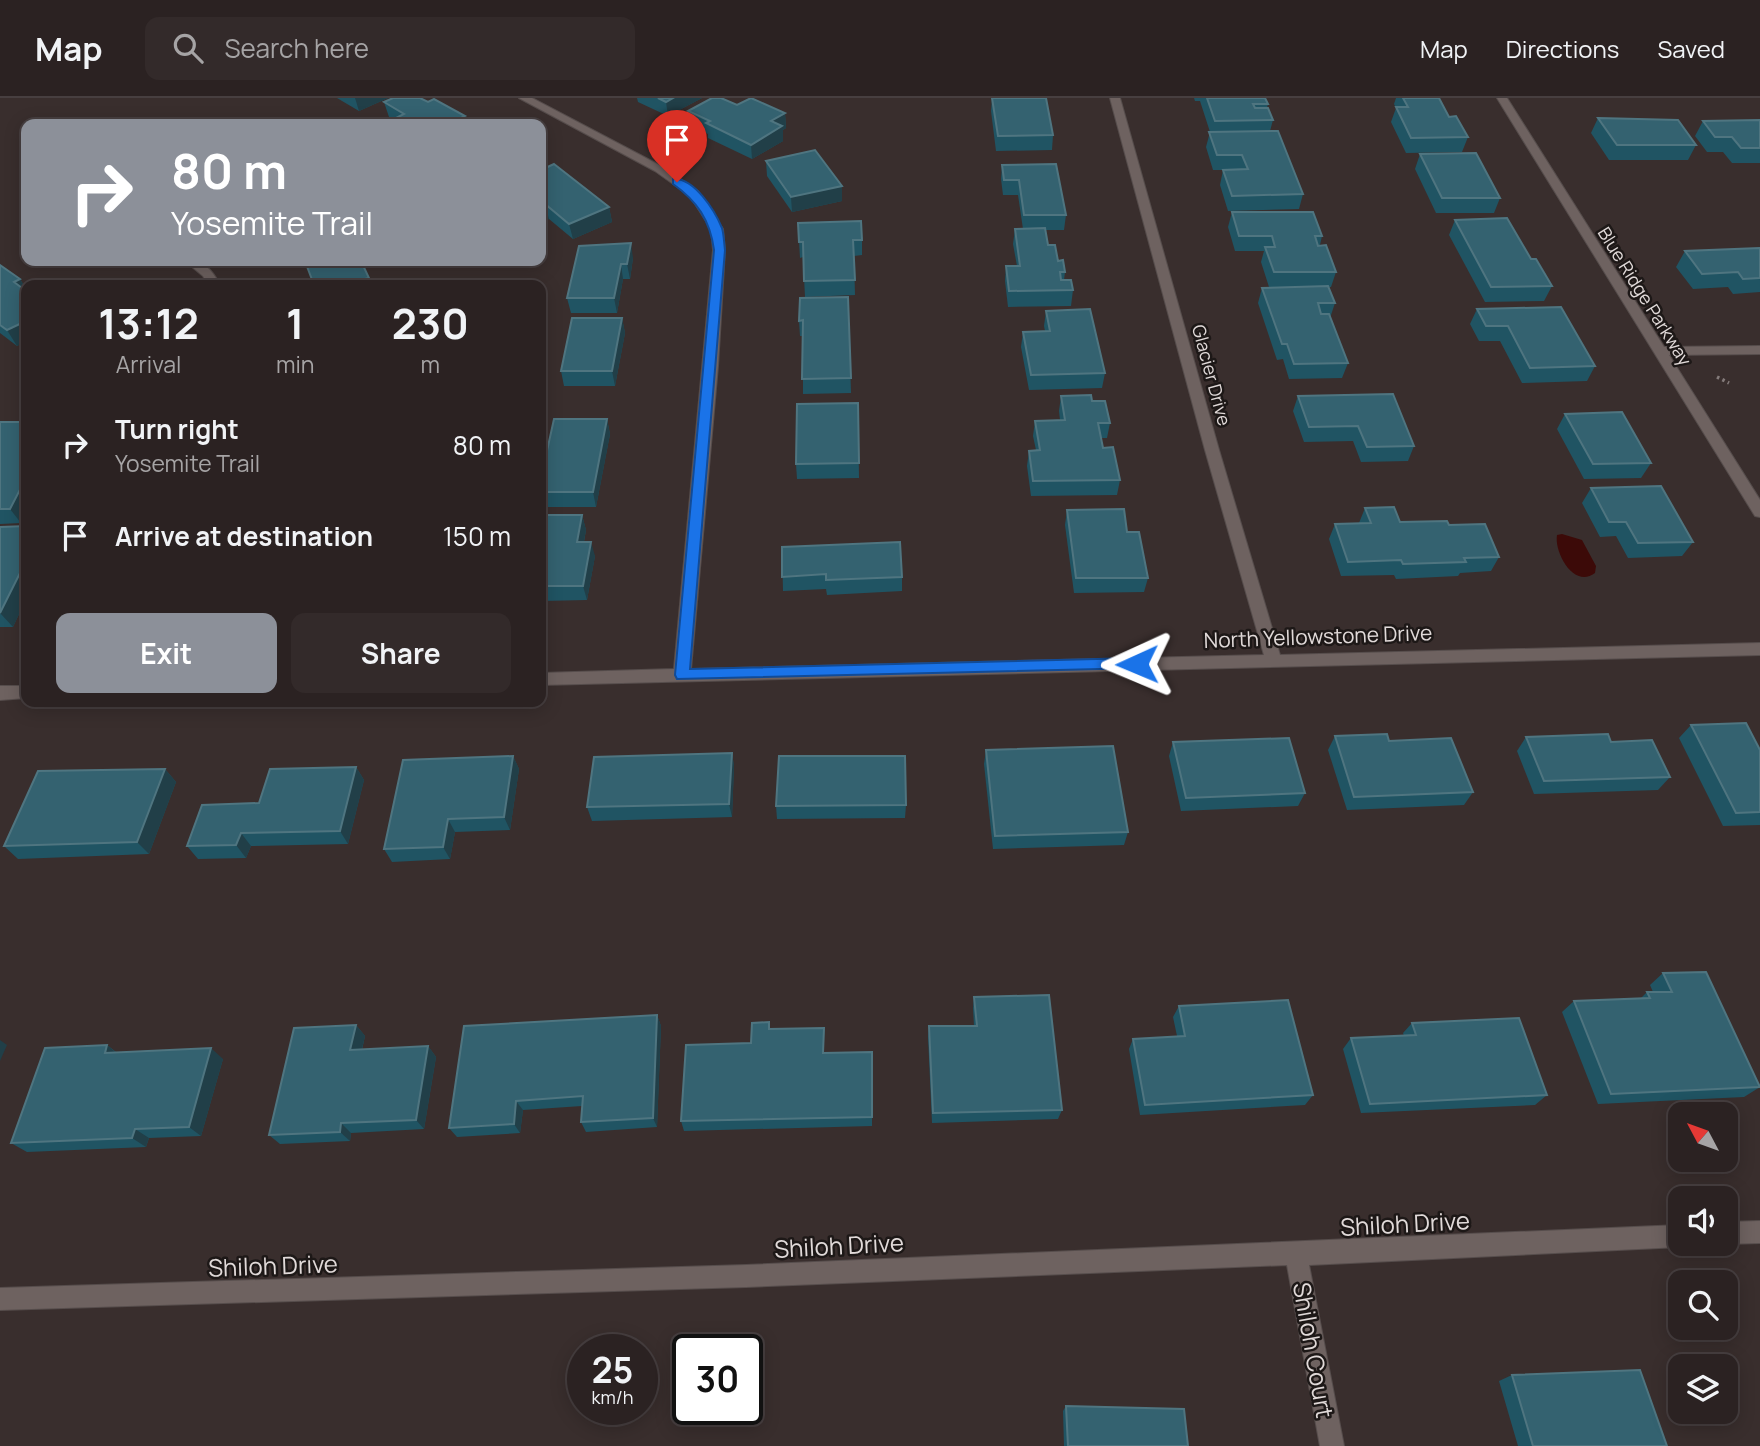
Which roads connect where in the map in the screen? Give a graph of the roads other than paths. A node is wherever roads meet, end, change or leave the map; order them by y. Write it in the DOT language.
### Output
graph roads {
  1 [pos="524,98"];
  2 [pos="1115,98"];
  3 [pos="1502,98"];
  4 [pos="198,266"];
  5 [pos="211,280"];
  6 [pos="1659,351"];
  7 [pos="1760,351"];
  8 [pos="1760,512"];
  9 [pos="1760,649"];
  10 [pos="1274,660"];
  11 [pos="682,675"];
  12 [pos="546,679"];
  13 [pos="21,692"];
  14 [pos="0,693"];
  15 [pos="1760,1232"];
  16 [pos="1738,1233"];
  17 [pos="1668,1237"];
  18 [pos="1296,1254"];
  19 [pos="0,1299"];
  20 [pos="1332,1446"];
  1 -- 11 [label="street"];
  2 -- 10 [label="street, Glacier Drive"];
  3 -- 6 [label="street, Blue Ridge Parkway"];
  4 -- 5 [label="street"];
  6 -- 7 [label="street"];
  6 -- 8 [label="street, Blue Ridge Parkway"];
  9 -- 10 [label="street, North Yellowstone Drive"];
  10 -- 11 [label="street, North Yellowstone Drive"];
  11 -- 12 [label="street, North Yellowstone Drive"];
  13 -- 14 [label="street"];
  15 -- 16 [label="street"];
  17 -- 18 [label="street, Shiloh Drive"];
  18 -- 19 [label="street, Shiloh Drive"];
  18 -- 20 [label="street, Shiloh Court"];
}
